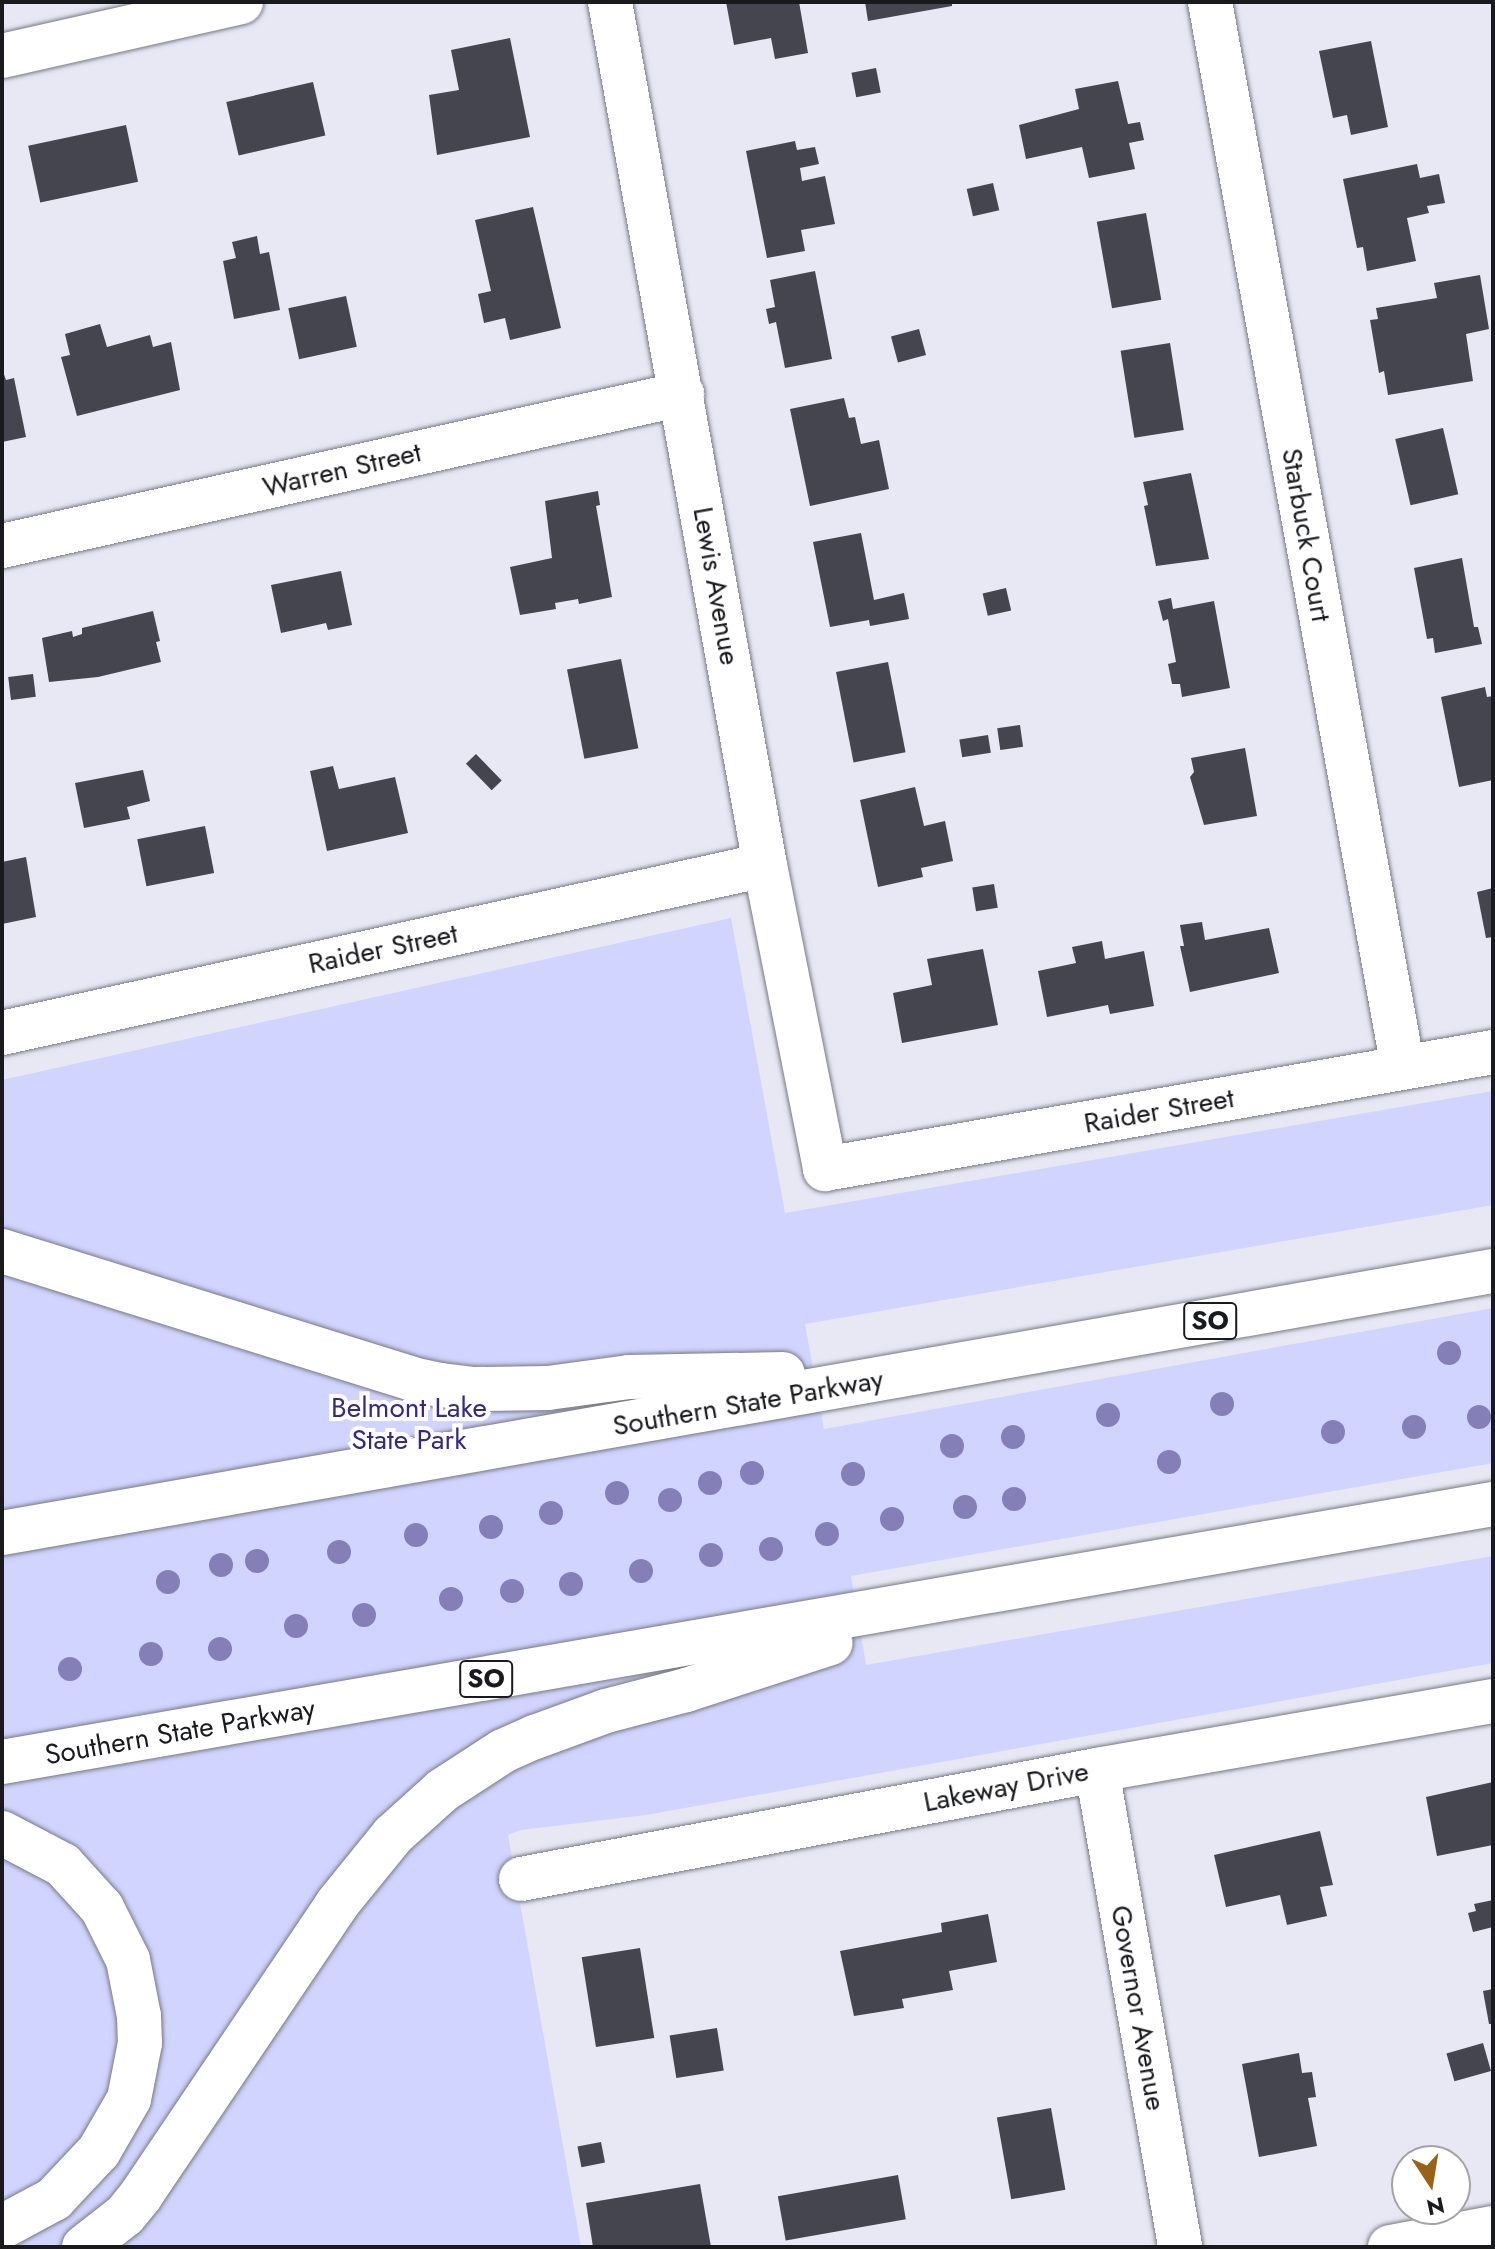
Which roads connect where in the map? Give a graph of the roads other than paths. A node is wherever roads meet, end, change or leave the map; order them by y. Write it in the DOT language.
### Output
graph roads {
  1 [pos="241,2"];
  2 [pos="610,2"];
  3 [pos="1210,2"];
  4 [pos="2,56"];
  5 [pos="682,394"];
  6 [pos="2,546"];
  7 [pos="765,865"];
  8 [pos="2,1033"];
  9 [pos="1493,1052"];
  10 [pos="1403,1068"];
  11 [pos="825,1169"];
  12 [pos="2,1251"];
  13 [pos="1493,1271"];
  14 [pos="927,1371"];
  15 [pos="1493,1504"];
  16 [pos="2,1533"];
  17 [pos="970,1597"];
  18 [pos="1493,1701"];
  19 [pos="2,1762"];
  20 [pos="1097,1770"];
  21 [pos="2,1833"];
  22 [pos="521,1879"];
  23 [pos="2,2227"];
  24 [pos="1493,2228"];
  25 [pos="84,2247"];
  26 [pos="1180,2247"];
  27 [pos="1390,2247"];
  1 -- 4 [label="main road"];
  2 -- 5 [label="main road, Lewis Avenue"];
  3 -- 10 [label="main road, Starbuck Court"];
  5 -- 6 [label="main road, Warren Street"];
  5 -- 7 [label="main road, Lewis Avenue"];
  7 -- 8 [label="main road, Raider Street"];
  7 -- 11 [label="main road, Lewis Avenue"];
  9 -- 10 [label="main road, Raider Street"];
  10 -- 11 [label="main road, Raider Street"];
  12 -- 14 [label="main road"];
  13 -- 14 [label="main road, Southern State Parkway / SO"];
  14 -- 16 [label="main road, Southern State Parkway / SO"];
  15 -- 17 [label="main road, Southern State Parkway / SO"];
  17 -- 19 [label="main road, Southern State Parkway / SO"];
  17 -- 25 [label="main road"];
  18 -- 20 [label="main road, Lakeway Drive"];
  20 -- 22 [label="main road, Lakeway Drive"];
  20 -- 26 [label="main road, Governor Avenue"];
  21 -- 23 [label="main road"];
  24 -- 27 [label="main road"];
}
